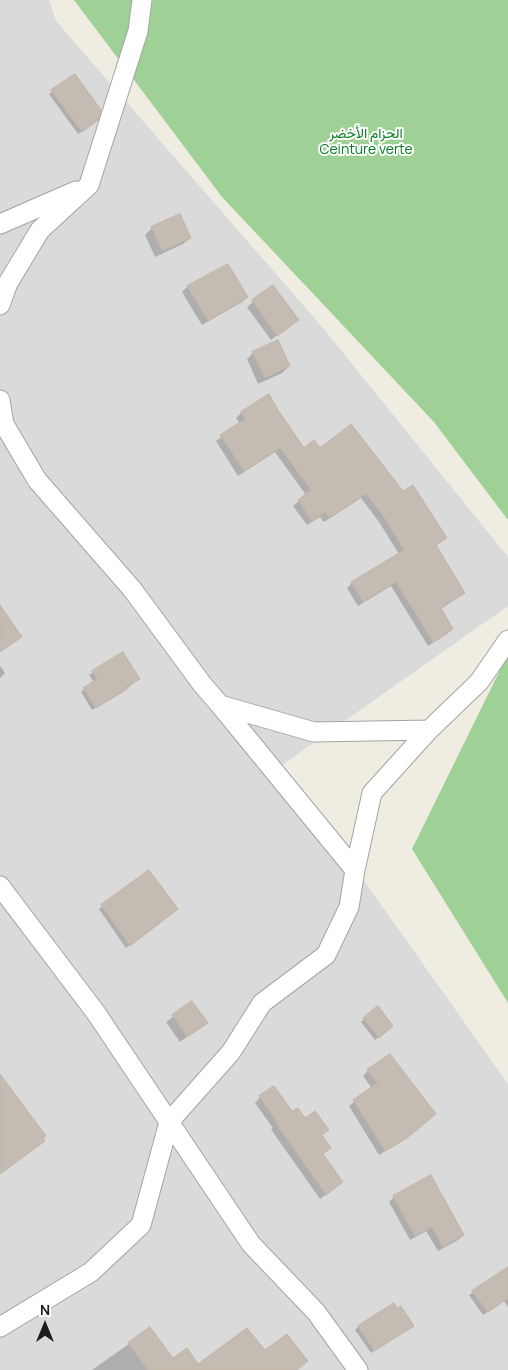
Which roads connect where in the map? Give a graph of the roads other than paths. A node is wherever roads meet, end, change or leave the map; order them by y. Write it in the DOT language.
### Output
graph roads {
  1 [pos="142,0"];
  2 [pos="88,185"];
  3 [pos="0,224"];
  4 [pos="0,306"];
  5 [pos="0,400"];
  6 [pos="508,640"];
  7 [pos="220,705"];
  8 [pos="429,730"];
  9 [pos="355,870"];
  10 [pos="0,886"];
  11 [pos="169,1122"];
  12 [pos="0,1327"];
  13 [pos="358,1370"];
  1 -- 2 [label="street"];
  2 -- 3 [label="street"];
  2 -- 4 [label="street"];
  5 -- 7 [label="street"];
  6 -- 8 [label="street"];
  7 -- 8 [label="street"];
  7 -- 9 [label="street"];
  8 -- 9 [label="street"];
  9 -- 11 [label="street"];
  10 -- 11 [label="street"];
  11 -- 12 [label="street"];
  11 -- 13 [label="street"];
}
